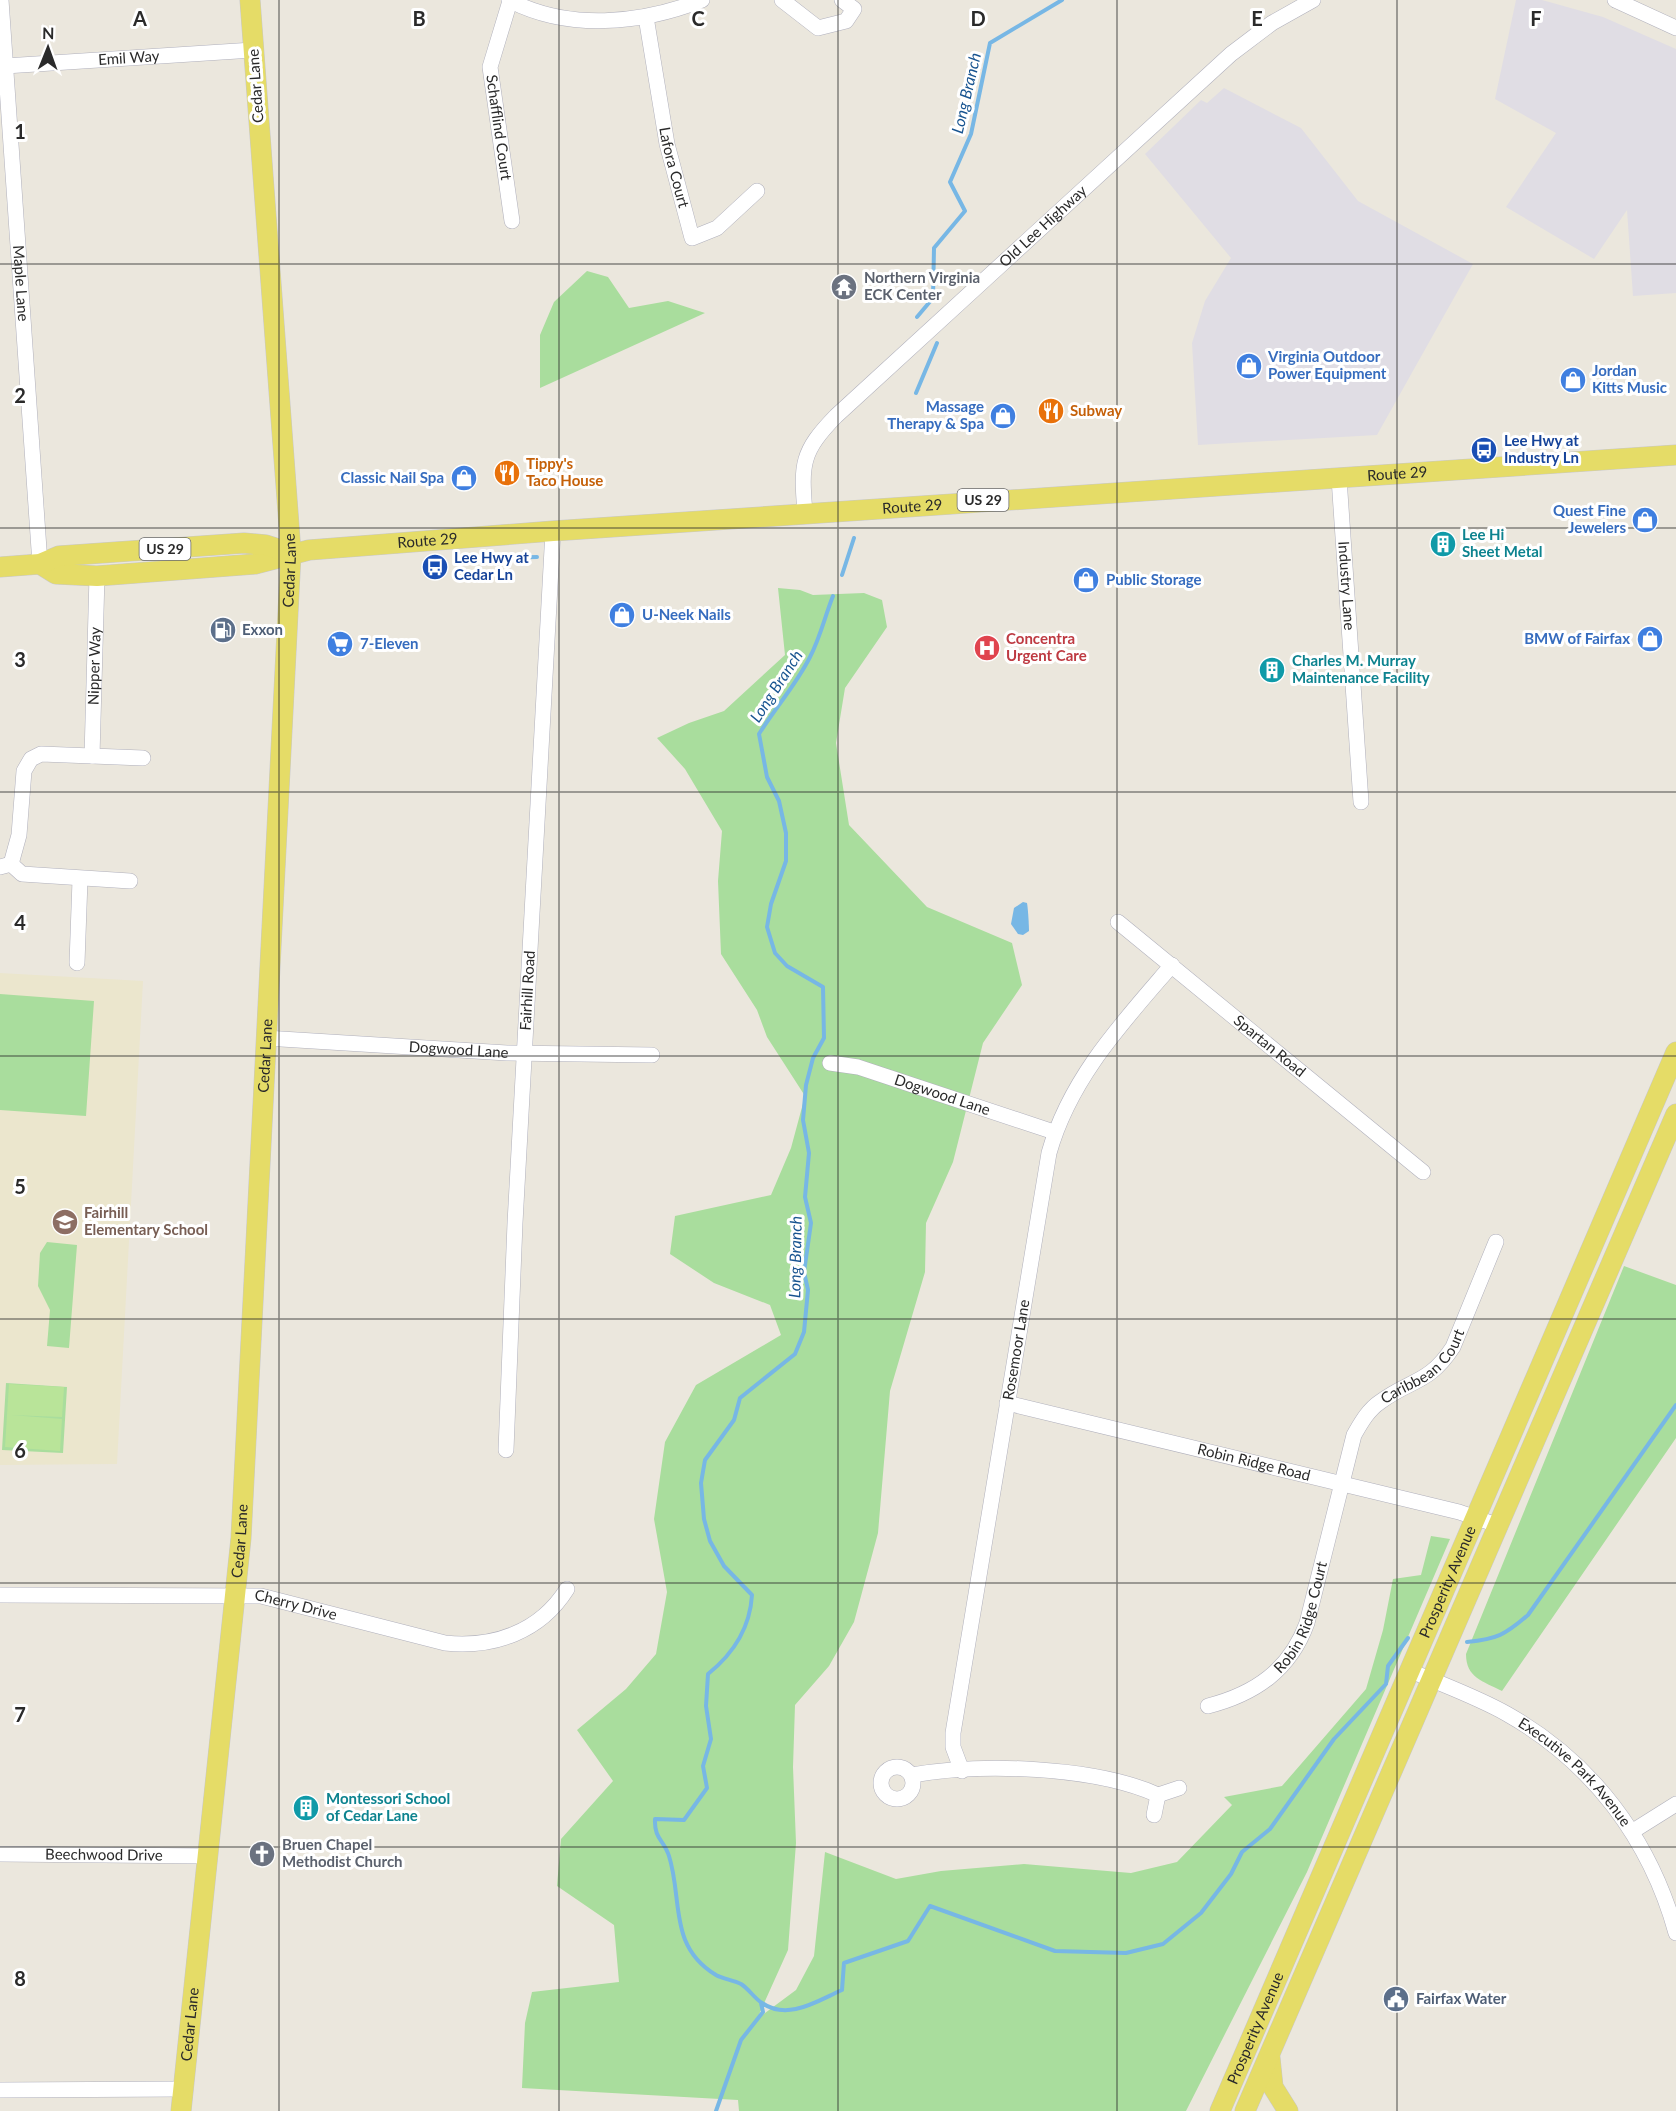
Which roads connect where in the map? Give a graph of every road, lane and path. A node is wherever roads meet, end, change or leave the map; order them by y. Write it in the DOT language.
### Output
graph roads {
  1 [pos="1,0"];
  2 [pos="250,0"];
  3 [pos="509,0"];
  4 [pos="702,0"];
  5 [pos="782,0"];
  6 [pos="842,0"];
  7 [pos="1312,0"];
  8 [pos="1616,0"];
  9 [pos="646,17"];
  10 [pos="1676,28"];
  11 [pos="254,50"];
  12 [pos="5,66"];
  13 [pos="756,191"];
  14 [pos="512,221"];
  15 [pos="1676,455"];
  16 [pos="1339,478"];
  17 [pos="805,513"];
  18 [pos="553,531"];
  19 [pos="291,553"];
  20 [pos="40,564"];
  21 [pos="0,567"];
  22 [pos="97,576"];
  23 [pos="92,756"];
  24 [pos="143,758"];
  25 [pos="1361,802"];
  26 [pos="5,866"];
  27 [pos="80,880"];
  28 [pos="130,881"];
  29 [pos="1118,922"];
  30 [pos="77,963"];
  31 [pos="1172,965"];
  32 [pos="266,1038"];
  33 [pos="1676,1052"];
  34 [pos="524,1054"];
  35 [pos="652,1055"];
  36 [pos="830,1063"];
  37 [pos="1676,1114"];
  38 [pos="1054,1132"];
  39 [pos="1423,1172"];
  40 [pos="1496,1242"];
  41 [pos="1007,1403"];
  42 [pos="506,1450"];
  43 [pos="1341,1485"];
  44 [pos="1477,1517"];
  45 [pos="1500,1526"];
  46 [pos="567,1589"];
  47 [pos="0,1595"];
  48 [pos="237,1595"];
  49 [pos="1411,1671"];
  50 [pos="1433,1681"];
  51 [pos="1208,1706"];
  52 [pos="962,1771"];
  53 [pos="912,1775"];
  54 [pos="1179,1788"];
  55 [pos="1158,1795"];
  56 [pos="1676,1804"];
  57 [pos="1154,1815"];
  58 [pos="1632,1832"];
  59 [pos="0,1854"];
  60 [pos="208,1856"];
  61 [pos="1676,1933"];
  62 [pos="1270,2056"];
  63 [pos="183,2089"];
  64 [pos="0,2090"];
  65 [pos="181,2111"];
  66 [pos="1220,2111"];
  67 [pos="1245,2111"];
  68 [pos="1288,2111"];
  1 -- 12 [label="street, Maple Lane"];
  2 -- 11 [label="main road, Cedar Lane"];
  3 -- 9 [label="street"];
  3 -- 14 [label="street, Schafflind Court"];
  4 -- 9 [label="street"];
  5 -- 6 [label="street"];
  7 -- 17 [label="street, Old Lee Highway"];
  8 -- 10 [label="street"];
  9 -- 13 [label="street, Lafora Court"];
  11 -- 12 [label="street, Emil Way"];
  11 -- 19 [label="main road, Cedar Lane"];
  12 -- 20 [label="street, Maple Lane"];
  15 -- 16 [label="main road, Route 29 / US 29"];
  16 -- 17 [label="main road, Route 29 / US 29"];
  16 -- 25 [label="street, Industry Lane"];
  17 -- 18 [label="main road, Route 29 / US 29"];
  18 -- 19 [label="main road, Route 29 / US 29"];
  18 -- 34 [label="street, Fairhill Road"];
  19 -- 20 [label="main road, Route 29 / US 29"];
  19 -- 22 [label="main road, Route 29 / US 29"];
  19 -- 32 [label="main road, Cedar Lane"];
  20 -- 21 [label="main road, Route 29 / US 29"];
  20 -- 22 [label="main road, Route 29 / US 29"];
  22 -- 23 [label="street, Nipper Way"];
  23 -- 24 [label="street"];
  23 -- 26 [label="street"];
  26 -- 27 [label="street"];
  27 -- 28 [label="street"];
  27 -- 30 [label="street"];
  29 -- 31 [label="street, Spartan Road"];
  31 -- 38 [label="street, Rosemoor Lane"];
  31 -- 39 [label="street, Spartan Road"];
  32 -- 34 [label="street, Dogwood Lane"];
  32 -- 48 [label="main road, Cedar Lane"];
  33 -- 44 [label="main road, Prosperity Avenue"];
  34 -- 35 [label="street, Dogwood Lane"];
  34 -- 42 [label="street, Fairhill Road"];
  36 -- 38 [label="street, Dogwood Lane"];
  37 -- 45 [label="main road, Prosperity Avenue"];
  38 -- 41 [label="street, Rosemoor Lane"];
  40 -- 43 [label="street, Caribbean Court"];
  41 -- 43 [label="street, Robin Ridge Road"];
  41 -- 52 [label="street, Rosemoor Lane"];
  43 -- 44 [label="street, Robin Ridge Road"];
  43 -- 51 [label="street, Robin Ridge Court"];
  44 -- 45 [label="street, Robin Ridge Road"];
  44 -- 49 [label="main road, Prosperity Avenue"];
  45 -- 50 [label="main road, Prosperity Avenue"];
  46 -- 48 [label="street, Cherry Drive"];
  47 -- 48 [label="street, Cherry Drive"];
  48 -- 60 [label="main road, Cedar Lane"];
  49 -- 50 [label="street, Executive Park Avenue"];
  49 -- 66 [label="main road, Prosperity Avenue"];
  50 -- 58 [label="street, Executive Park Avenue"];
  50 -- 62 [label="main road, Prosperity Avenue"];
  52 -- 53 [label="street"];
  52 -- 55 [label="street"];
  54 -- 55 [label="street"];
  55 -- 57 [label="street"];
  56 -- 58 [label="street"];
  58 -- 61 [label="street, Executive Park Avenue"];
  59 -- 60 [label="street, Beechwood Drive"];
  60 -- 63 [label="main road, Cedar Lane"];
  62 -- 67 [label="main road, Prosperity Avenue"];
  62 -- 68 [label="main road"];
  63 -- 64 [label="street"];
  63 -- 65 [label="main road, Cedar Lane"];
}
